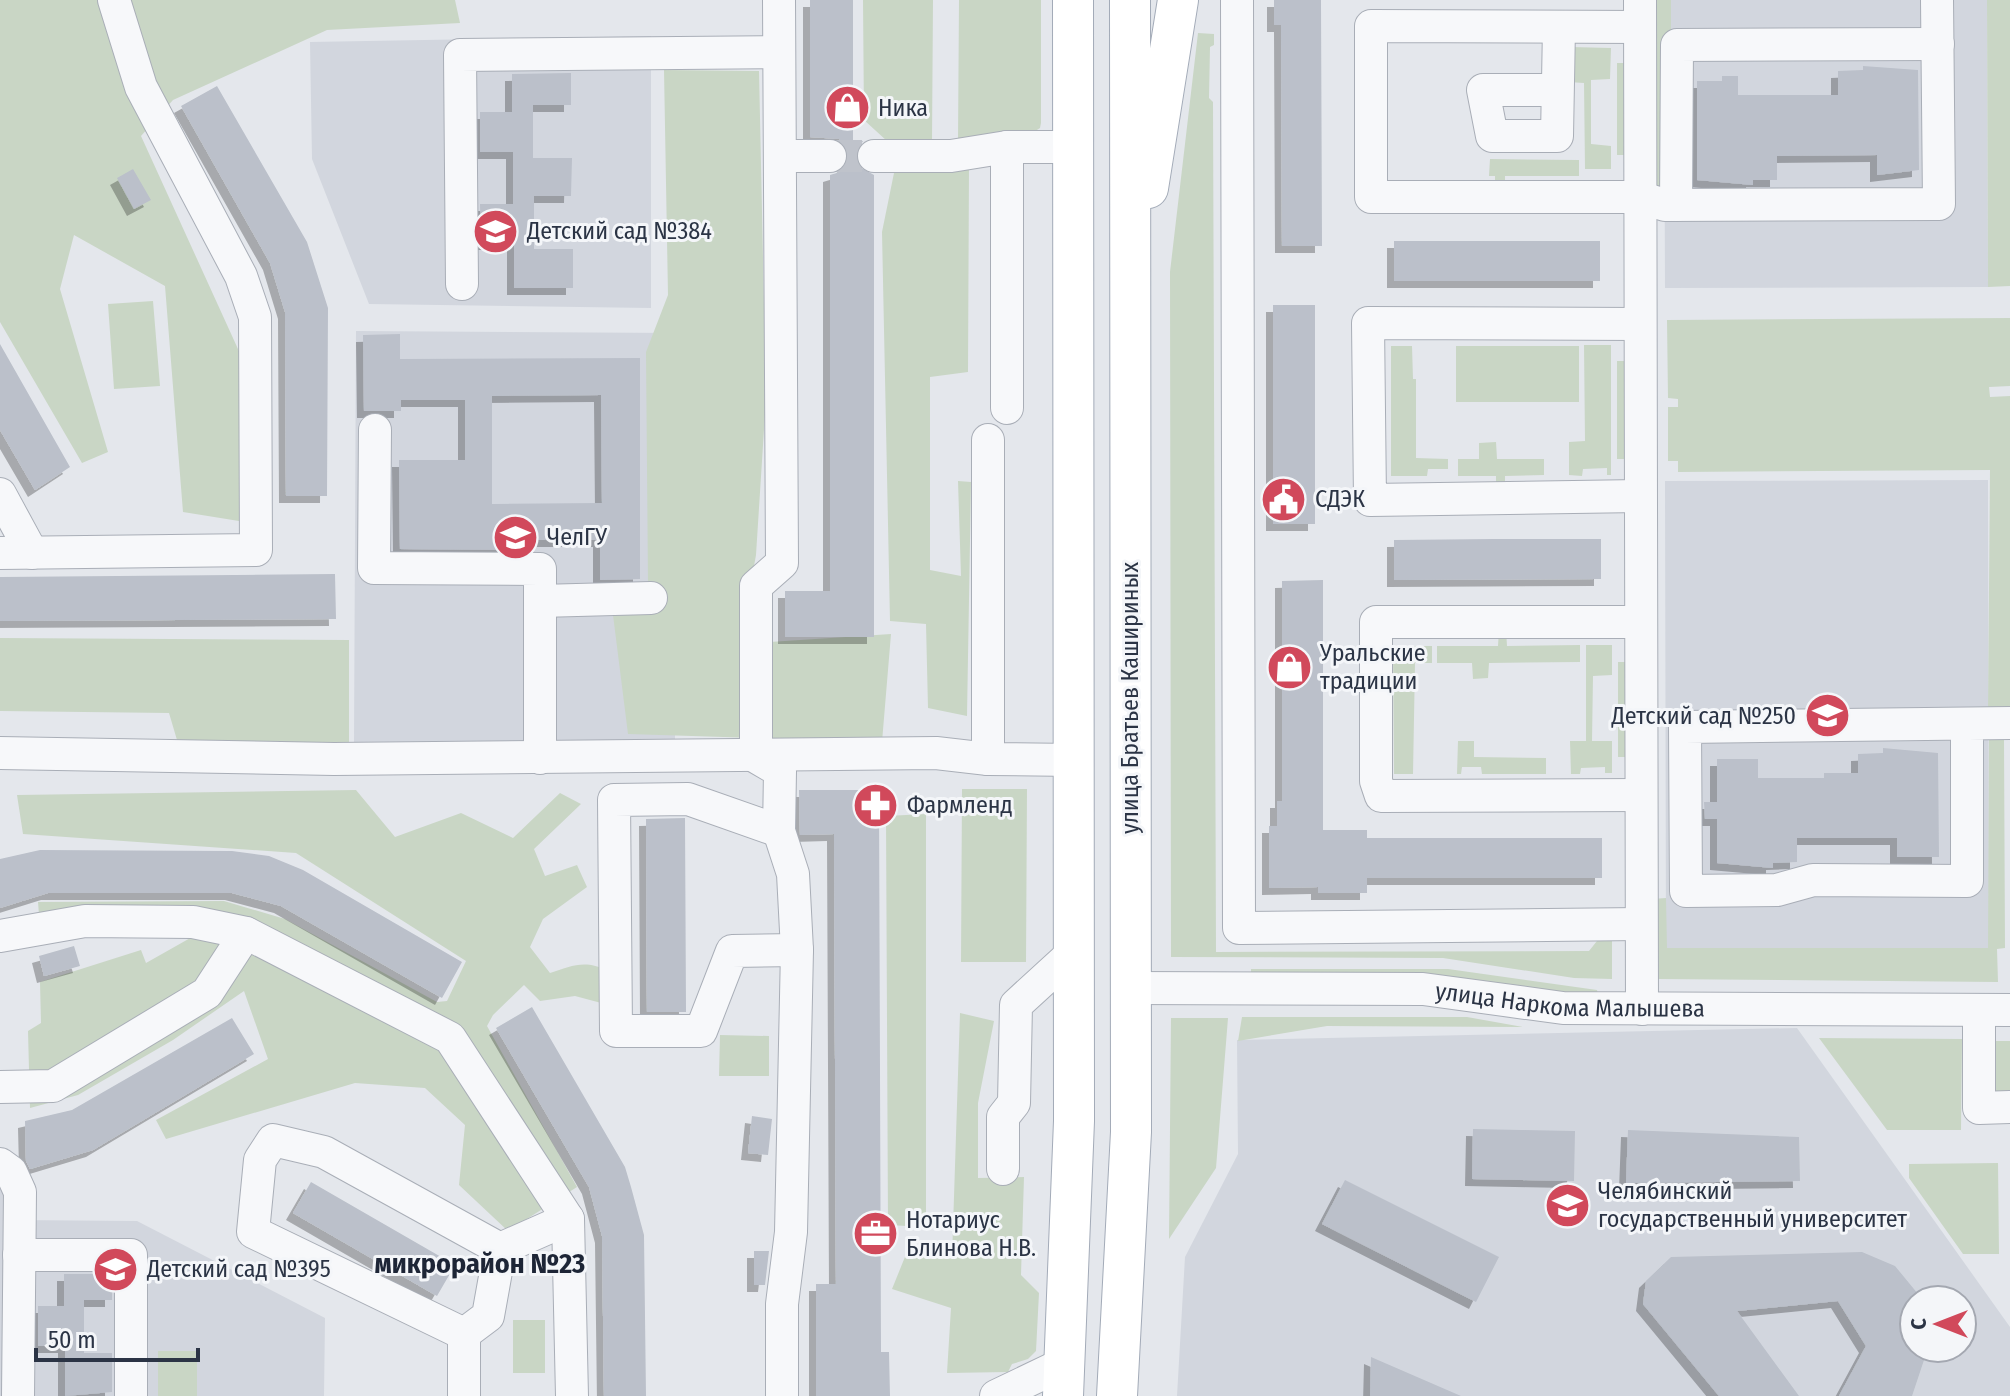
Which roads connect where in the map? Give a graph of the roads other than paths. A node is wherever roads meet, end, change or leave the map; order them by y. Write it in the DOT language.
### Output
graph roads {
  1 [pos="114,0"];
  2 [pos="779,0"];
  3 [pos="1073,0"];
  4 [pos="1130,0"];
  5 [pos="1178,0"];
  6 [pos="1237,0"];
  7 [pos="1937,0"];
  8 [pos="1640,14"];
  9 [pos="1559,27"];
  10 [pos="1938,44"];
  11 [pos="779,52"];
  12 [pos="1557,90"];
  13 [pos="1007,147"];
  14 [pos="1073,147"];
  15 [pos="780,156"];
  16 [pos="830,156"];
  17 [pos="874,156"];
  18 [pos="1639,197"];
  19 [pos="1676,205"];
  20 [pos="462,284"];
  21 [pos="1130,295"];
  22 [pos="1639,324"];
  23 [pos="1007,408"];
  24 [pos="375,430"];
  25 [pos="988,440"];
  26 [pos="0,494"];
  27 [pos="1640,496"];
  28 [pos="0,553"];
  29 [pos="32,553"];
  30 [pos="651,598"];
  31 [pos="540,601"];
  32 [pos="1640,622"];
  33 [pos="2010,723"];
  34 [pos="1967,726"];
  35 [pos="0,753"];
  36 [pos="756,757"];
  37 [pos="540,758"];
  38 [pos="988,759"];
  39 [pos="1075,760"];
  40 [pos="1641,795"];
  41 [pos="779,831"];
  42 [pos="1640,891"];
  43 [pos="1686,891"];
  44 [pos="1640,924"];
  45 [pos="246,933"];
  46 [pos="0,936"];
  47 [pos="797,950"];
  48 [pos="1075,951"];
  49 [pos="1131,988"];
  50 [pos="1642,1009"];
  51 [pos="1994,1010"];
  52 [pos="0,1087"];
  53 [pos="2010,1107"];
  54 [pos="0,1164"];
  55 [pos="1003,1169"];
  56 [pos="568,1219"];
  57 [pos="500,1249"];
  58 [pos="19,1255"];
  59 [pos="464,1334"];
  60 [pos="1064,1380"];
  61 [pos="18,1396"];
  62 [pos="131,1396"];
  63 [pos="464,1396"];
  64 [pos="572,1396"];
  65 [pos="782,1396"];
  66 [pos="996,1396"];
  67 [pos="1117,1396"];
  1 -- 29 [label="street"];
  2 -- 11 [label="street"];
  3 -- 14 [label="main road"];
  4 -- 21 [label="main road, улица Братьев Кашириных"];
  5 -- 21 [label="main road"];
  6 -- 44 [label="street"];
  7 -- 10 [label="street"];
  8 -- 9 [label="street"];
  8 -- 18 [label="street"];
  9 -- 12 [label="street"];
  9 -- 18 [label="street"];
  10 -- 19 [label="street"];
  10 -- 19 [label="street"];
  11 -- 15 [label="street"];
  11 -- 20 [label="street"];
  13 -- 14 [label="street"];
  13 -- 17 [label="street"];
  13 -- 23 [label="street"];
  14 -- 39 [label="main road"];
  15 -- 16 [label="street"];
  15 -- 36 [label="street"];
  18 -- 19 [label="street"];
  18 -- 22 [label="street"];
  21 -- 49 [label="main road, улица Братьев Кашириных"];
  22 -- 27 [label="street"];
  22 -- 27 [label="street"];
  24 -- 31 [label="street"];
  25 -- 38 [label="street"];
  26 -- 29 [label="street"];
  27 -- 32 [label="street"];
  28 -- 29 [label="street"];
  30 -- 31 [label="street"];
  31 -- 37 [label="street"];
  32 -- 40 [label="street"];
  32 -- 40 [label="street"];
  33 -- 34 [label="street"];
  34 -- 43 [label="street"];
  34 -- 43 [label="street"];
  35 -- 37 [label="street"];
  36 -- 37 [label="street"];
  36 -- 38 [label="street"];
  36 -- 41 [label="street"];
  38 -- 39 [label="street"];
  39 -- 48 [label="main road"];
  40 -- 42 [label="street"];
  41 -- 47 [label="street"];
  41 -- 47 [label="street"];
  42 -- 43 [label="street"];
  42 -- 44 [label="street"];
  44 -- 50 [label="street"];
  45 -- 46 [label="street"];
  45 -- 52 [label="street"];
  45 -- 56 [label="street"];
  47 -- 65 [label="street"];
  48 -- 55 [label="street"];
  48 -- 60 [label="main road"];
  49 -- 50 [label="street, улица Наркома Малышева"];
  49 -- 67 [label="main road, улица Братьев Кашириных"];
  50 -- 51 [label="street, улица Наркома Малышева"];
  51 -- 53 [label="street"];
  54 -- 58 [label="street"];
  56 -- 57 [label="street"];
  56 -- 64 [label="street"];
  57 -- 59 [label="street"];
  57 -- 59 [label="street"];
  58 -- 61 [label="street"];
  58 -- 62 [label="street"];
  59 -- 63 [label="street"];
  60 -- 66 [label="street"];
}
